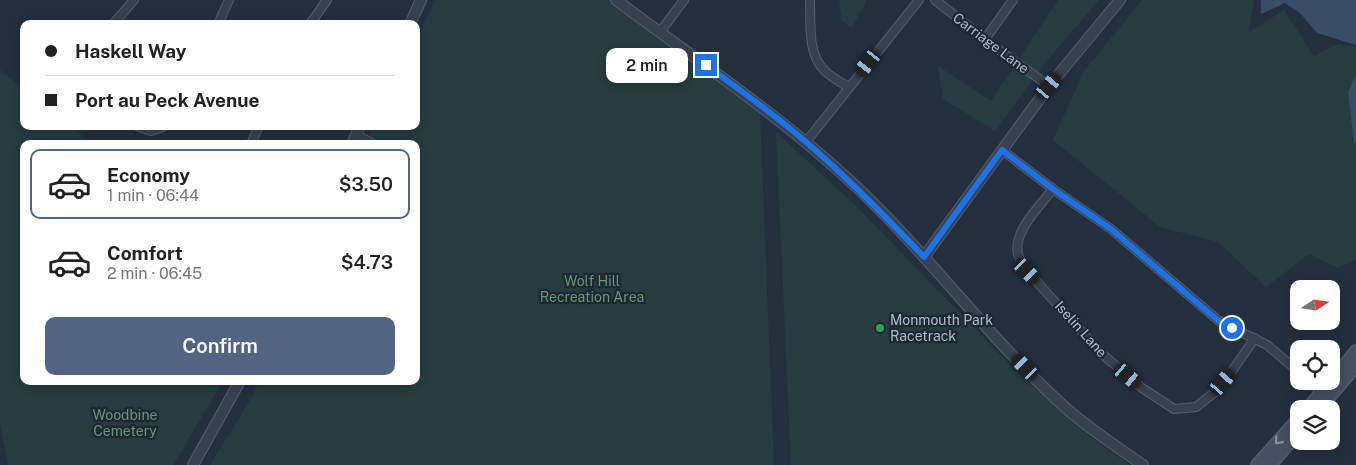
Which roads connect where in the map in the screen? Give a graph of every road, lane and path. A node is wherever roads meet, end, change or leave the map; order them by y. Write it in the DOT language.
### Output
graph roads {
  1 [pos="134,0"];
  2 [pos="229,0"];
  3 [pos="327,0"];
  4 [pos="421,0"];
  5 [pos="616,0"];
  6 [pos="684,0"];
  7 [pos="810,0"];
  8 [pos="919,0"];
  9 [pos="935,0"];
  10 [pos="1013,0"];
  11 [pos="1120,0"];
  12 [pos="116,20"];
  13 [pos="220,20"];
  14 [pos="313,20"];
  15 [pos="412,20"];
  16 [pos="660,32"];
  17 [pos="985,39"];
  18 [pos="1049,86"];
  19 [pos="848,87"];
  20 [pos="806,142"];
  21 [pos="1002,150"];
  22 [pos="1053,189"];
  23 [pos="924,257"];
  24 [pos="1255,338"];
  25 [pos="1356,351"];
  26 [pos="1290,364"];
  27 [pos="1356,366"];
  28 [pos="1340,370"];
  29 [pos="238,385"];
  30 [pos="1320,390"];
  31 [pos="1322,392"];
  32 [pos="1314,400"];
  33 [pos="1327,400"];
  34 [pos="1290,428"];
  35 [pos="1290,442"];
  36 [pos="193,465"];
  37 [pos="1143,465"];
  38 [pos="1257,465"];
  39 [pos="1270,465"];
  1 -- 12 [label="street"];
  2 -- 13 [label="street"];
  3 -- 14 [label="street"];
  4 -- 15 [label="street"];
  5 -- 16 [label="street"];
  6 -- 16 [label="street"];
  7 -- 19 [label="street"];
  8 -- 19 [label="street"];
  9 -- 17 [label="street, Carriage Lane"];
  10 -- 17 [label="street"];
  11 -- 18 [label="street"];
  16 -- 20 [label="street"];
  17 -- 18 [label="street, Carriage Lane"];
  18 -- 21 [label="street"];
  19 -- 20 [label="street"];
  20 -- 23 [label="street"];
  21 -- 22 [label="street"];
  21 -- 23 [label="street"];
  22 -- 24 [label="street"];
  22 -- 24 [label="street, Iselin Lane"];
  23 -- 37 [label="street"];
  24 -- 26 [label="street"];
  25 -- 28 [label="main road"];
  27 -- 33 [label="main road"];
  29 -- 36 [label="street"];
  30 -- 31 [label="street"];
  31 -- 32 [label="main road"];
  34 -- 38 [label="main road, one-way"];
  35 -- 39 [label="main road"];
}
